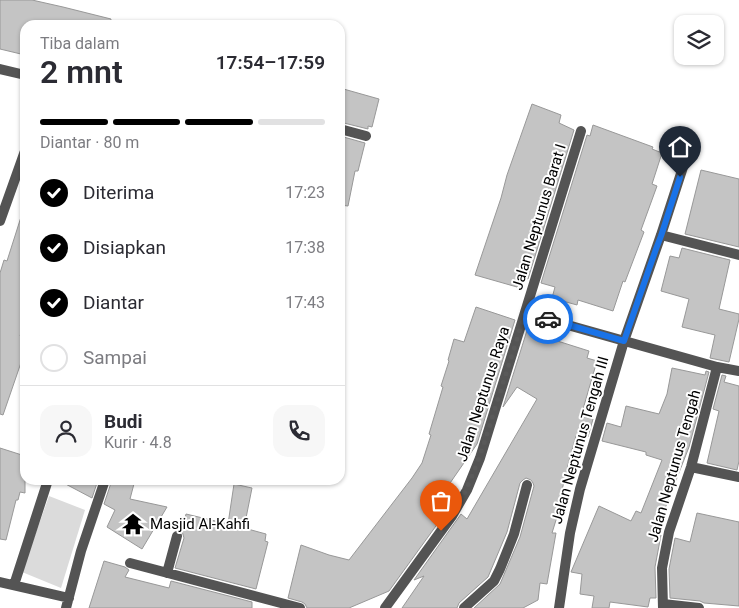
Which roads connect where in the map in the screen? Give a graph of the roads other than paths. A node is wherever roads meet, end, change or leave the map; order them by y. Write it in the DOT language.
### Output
graph roads {
  1 [pos="0,69"];
  2 [pos="20,74"];
  3 [pos="345,130"];
  4 [pos="581,131"];
  5 [pos="366,136"];
  6 [pos="685,161"];
  7 [pos="20,163"];
  8 [pos="2,208"];
  9 [pos="0,221"];
  10 [pos="661,236"];
  11 [pos="739,255"];
  12 [pos="525,313"];
  13 [pos="624,341"];
  14 [pos="717,366"];
  15 [pos="739,372"];
  16 [pos="691,467"];
  17 [pos="739,477"];
  18 [pos="46,485"];
  19 [pos="103,485"];
  20 [pos="527,485"];
  21 [pos="177,536"];
  22 [pos="130,563"];
  23 [pos="167,572"];
  24 [pos="0,582"];
  25 [pos="14,585"];
  26 [pos="68,603"];
  27 [pos="663,606"];
  28 [pos="300,608"];
  29 [pos="385,608"];
  30 [pos="464,608"];
  31 [pos="559,608"];
  32 [pos="694,608"];
  1 -- 2 [label="street"];
  3 -- 5 [label="street"];
  4 -- 12 [label="street, Jalan Neptunus Barat I"];
  6 -- 10 [label="street, Jalan Neptunus Tengah III"];
  7 -- 8 [label="street"];
  8 -- 9 [label="street"];
  10 -- 11 [label="street"];
  10 -- 13 [label="street, Jalan Neptunus Tengah III"];
  12 -- 13 [label="street"];
  12 -- 29 [label="street, Jalan Neptunus Raya"];
  13 -- 14 [label="street"];
  13 -- 31 [label="street, Jalan Neptunus Tengah III"];
  14 -- 15 [label="street"];
  14 -- 16 [label="street, Jalan Neptunus Tengah"];
  16 -- 17 [label="street"];
  16 -- 27 [label="street, Jalan Neptunus Tengah"];
  18 -- 25 [label="street"];
  19 -- 26 [label="street"];
  20 -- 30 [label="street"];
  21 -- 23 [label="street"];
  22 -- 23 [label="street"];
  23 -- 28 [label="street"];
  24 -- 25 [label="street"];
  25 -- 26 [label="street"];
  27 -- 32 [label="street, Jalan Neptunus Tengah"];
}
